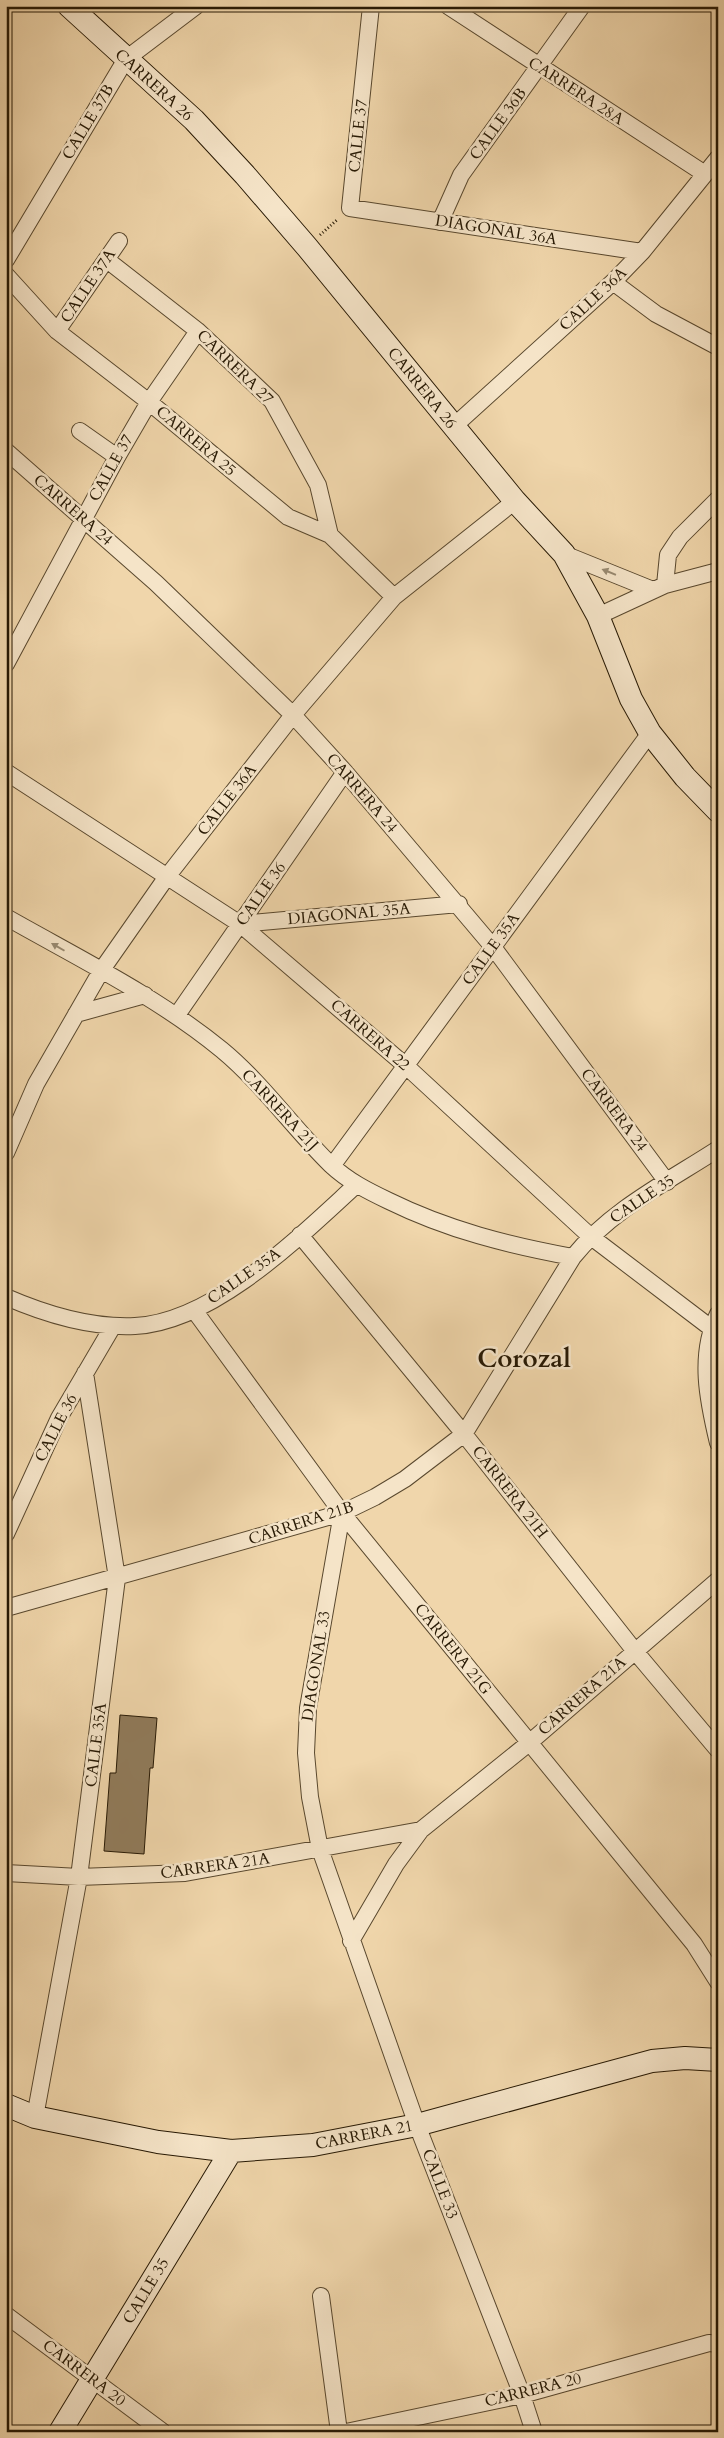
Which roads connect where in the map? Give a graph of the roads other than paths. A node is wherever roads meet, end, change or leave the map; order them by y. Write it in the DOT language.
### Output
graph roads {
  1 [pos="69,6"];
  2 [pos="196,6"];
  3 [pos="371,6"];
  4 [pos="448,6"];
  5 [pos="582,6"];
  6 [pos="126,59"];
  7 [pos="539,67"];
  8 [pos="718,158"];
  9 [pos="705,174"];
  10 [pos="350,208"];
  11 [pos="440,222"];
  12 [pos="119,241"];
  13 [pos="642,252"];
  14 [pos="6,260"];
  15 [pos="107,260"];
  16 [pos="6,275"];
  17 [pos="613,282"];
  18 [pos="57,331"];
  19 [pos="198,331"];
  20 [pos="718,347"];
  21 [pos="149,402"];
  22 [pos="453,427"];
  23 [pos="80,431"];
  24 [pos="6,451"];
  25 [pos="117,457"];
  26 [pos="718,499"];
  27 [pos="515,501"];
  28 [pos="83,519"];
  29 [pos="330,535"];
  30 [pos="564,554"];
  31 [pos="718,571"];
  32 [pos="659,588"];
  33 [pos="394,597"];
  34 [pos="598,616"];
  35 [pos="6,664"];
  36 [pos="293,715"];
  37 [pos="650,733"];
  38 [pos="6,772"];
  39 [pos="345,772"];
  40 [pos="718,811"];
  41 [pos="166,878"];
  42 [pos="459,904"];
  43 [pos="6,917"];
  44 [pos="240,924"];
  45 [pos="493,947"];
  46 [pos="101,971"];
  47 [pos="145,995"];
  48 [pos="76,1014"];
  49 [pos="178,1015"];
  50 [pos="406,1066"];
  51 [pos="8,1143"];
  52 [pos="718,1149"];
  53 [pos="332,1166"];
  54 [pos="667,1182"];
  55 [pos="356,1185"];
  56 [pos="300,1235"];
  57 [pos="590,1236"];
  58 [pos="573,1257"];
  59 [pos="6,1297"];
  60 [pos="194,1310"];
  61 [pos="714,1321"];
  62 [pos="113,1326"];
  63 [pos="84,1373"];
  64 [pos="464,1434"];
  65 [pos="718,1443"];
  66 [pos="10,1509"];
  67 [pos="342,1513"];
  68 [pos="6,1534"];
  69 [pos="118,1578"];
  70 [pos="718,1580"];
  71 [pos="6,1608"];
  72 [pos="634,1650"];
  73 [pos="529,1743"];
  74 [pos="718,1750"];
  75 [pos="421,1830"];
  76 [pos="320,1849"];
  77 [pos="6,1873"];
  78 [pos="79,1877"];
  79 [pos="351,1941"];
  80 [pos="718,1982"];
  81 [pos="718,2060"];
  82 [pos="6,2105"];
  83 [pos="35,2117"];
  84 [pos="417,2125"];
  85 [pos="230,2151"];
  86 [pos="321,2296"];
  87 [pos="6,2315"];
  88 [pos="718,2344"];
  89 [pos="92,2379"];
  90 [pos="522,2394"];
  91 [pos="60,2432"];
  92 [pos="162,2432"];
  93 [pos="339,2432"];
  94 [pos="346,2432"];
  95 [pos="534,2432"];
  1 -- 6 [label="street, CARRERA 26"];
  2 -- 6 [label="street, CALLE 37B"];
  3 -- 10 [label="street, CALLE 37"];
  4 -- 7 [label="street, CARRERA 28A"];
  5 -- 7 [label="street, CALLE 36B"];
  6 -- 14 [label="street, CALLE 37B"];
  6 -- 22 [label="street, CARRERA 26"];
  7 -- 9 [label="street, CARRERA 28A"];
  7 -- 11 [label="street, CALLE 36B"];
  8 -- 9 [label="street, CALLE 36A"];
  9 -- 13 [label="street, CALLE 36A"];
  10 -- 11 [label="street, DIAGONAL 36A"];
  11 -- 13 [label="street, DIAGONAL 36A"];
  12 -- 15 [label="street, CALLE 37A"];
  13 -- 17 [label="street, CALLE 36A"];
  15 -- 18 [label="street, CALLE 37A"];
  15 -- 19 [label="street, CARRERA 27"];
  16 -- 18 [label="street, CARRERA 25"];
  17 -- 20 [label="street"];
  17 -- 22 [label="street, CALLE 36A"];
  18 -- 21 [label="street, CARRERA 25"];
  19 -- 21 [label="street, CALLE 37"];
  19 -- 29 [label="street, CARRERA 27"];
  21 -- 25 [label="street, CALLE 37"];
  21 -- 29 [label="street, CARRERA 25"];
  22 -- 27 [label="street, CARRERA 26"];
  23 -- 25 [label="street"];
  24 -- 28 [label="street, CARRERA 24"];
  25 -- 28 [label="street, CALLE 37"];
  26 -- 32 [label="street"];
  27 -- 30 [label="street, CARRERA 26"];
  27 -- 33 [label="street, CALLE 36A"];
  28 -- 35 [label="street, CALLE 37"];
  28 -- 36 [label="street, CARRERA 24"];
  29 -- 33 [label="street, CARRERA 25"];
  32 -- 30 [label="street, one-way"];
  30 -- 34 [label="street, CARRERA 26"];
  31 -- 32 [label="street"];
  32 -- 34 [label="street"];
  33 -- 36 [label="street, CALLE 36A"];
  34 -- 37 [label="street, CARRERA 26"];
  36 -- 39 [label="street, CARRERA 24"];
  36 -- 41 [label="street, CALLE 36A"];
  37 -- 40 [label="street, CARRERA 26"];
  37 -- 45 [label="street, CALLE 35A"];
  38 -- 41 [label="street, CARRERA 22"];
  39 -- 42 [label="street, CARRERA 24"];
  39 -- 44 [label="street, CALLE 36"];
  41 -- 44 [label="street, CARRERA 22"];
  41 -- 46 [label="street, CALLE 36A"];
  42 -- 44 [label="street, DIAGONAL 35A"];
  42 -- 45 [label="street, CARRERA 24"];
  46 -- 43 [label="street, CARRERA 21J, one-way"];
  44 -- 49 [label="street, CALLE 36"];
  44 -- 50 [label="street, CARRERA 22"];
  45 -- 50 [label="street, CALLE 35A"];
  45 -- 54 [label="street, CARRERA 24"];
  46 -- 47 [label="street, CARRERA 21J"];
  46 -- 48 [label="street, CALLE 36A"];
  47 -- 48 [label="street"];
  47 -- 49 [label="street, CARRERA 21J"];
  48 -- 51 [label="street, CALLE 36A"];
  49 -- 53 [label="street, CARRERA 21J"];
  50 -- 53 [label="street, CALLE 35A"];
  50 -- 57 [label="street, CARRERA 22"];
  52 -- 54 [label="street, CALLE 35"];
  53 -- 55 [label="street, CARRERA 21J"];
  54 -- 57 [label="street, CALLE 35"];
  55 -- 56 [label="street, CALLE 35A"];
  55 -- 58 [label="street, CARRERA 21J"];
  56 -- 60 [label="street, CALLE 35A"];
  56 -- 64 [label="street, CARRERA 21H"];
  57 -- 58 [label="street, CALLE 35"];
  57 -- 61 [label="street, CARRERA 22"];
  58 -- 64 [label="street, CARRERA 21B"];
  59 -- 62 [label="street"];
  60 -- 62 [label="street, CALLE 35A"];
  60 -- 67 [label="street, CARRERA 21G"];
  61 -- 65 [label="street"];
  62 -- 63 [label="street, CALLE 36"];
  63 -- 66 [label="street, CALLE 36"];
  63 -- 69 [label="street, CALLE 35A"];
  64 -- 67 [label="street, CARRERA 21B"];
  64 -- 72 [label="street, CARRERA 21H"];
  66 -- 68 [label="street, CALLE 36"];
  67 -- 69 [label="street, CARRERA 21B"];
  67 -- 73 [label="street, CARRERA 21G"];
  67 -- 76 [label="street, DIAGONAL 33"];
  69 -- 71 [label="street, CARRERA 21B"];
  69 -- 78 [label="street, CALLE 35A"];
  70 -- 72 [label="street, CARRERA 21A"];
  72 -- 73 [label="street, CARRERA 21A"];
  72 -- 74 [label="street, CARRERA 21H"];
  73 -- 75 [label="street, CARRERA 21A"];
  73 -- 80 [label="street, CARRERA 21G"];
  75 -- 76 [label="street, CARRERA 21A"];
  75 -- 79 [label="street, CARRERA 21A"];
  76 -- 78 [label="street, CARRERA 21A"];
  76 -- 79 [label="street, CALLE 33"];
  77 -- 78 [label="street, CARRERA 21A"];
  78 -- 83 [label="street, CALLE 35A"];
  79 -- 84 [label="street, CALLE 33"];
  81 -- 84 [label="street, CARRERA 21"];
  82 -- 83 [label="street, CARRERA 21"];
  83 -- 85 [label="street, CARRERA 21"];
  84 -- 85 [label="street, CARRERA 21"];
  84 -- 90 [label="street, CALLE 33"];
  85 -- 89 [label="street, CALLE 35"];
  86 -- 93 [label="street"];
  87 -- 89 [label="street, CARRERA 20"];
  88 -- 90 [label="street, CARRERA 20"];
  89 -- 91 [label="street, CALLE 35"];
  89 -- 92 [label="street, CARRERA 20"];
  90 -- 94 [label="street, CARRERA 20"];
  90 -- 95 [label="street, CALLE 33"];
}
